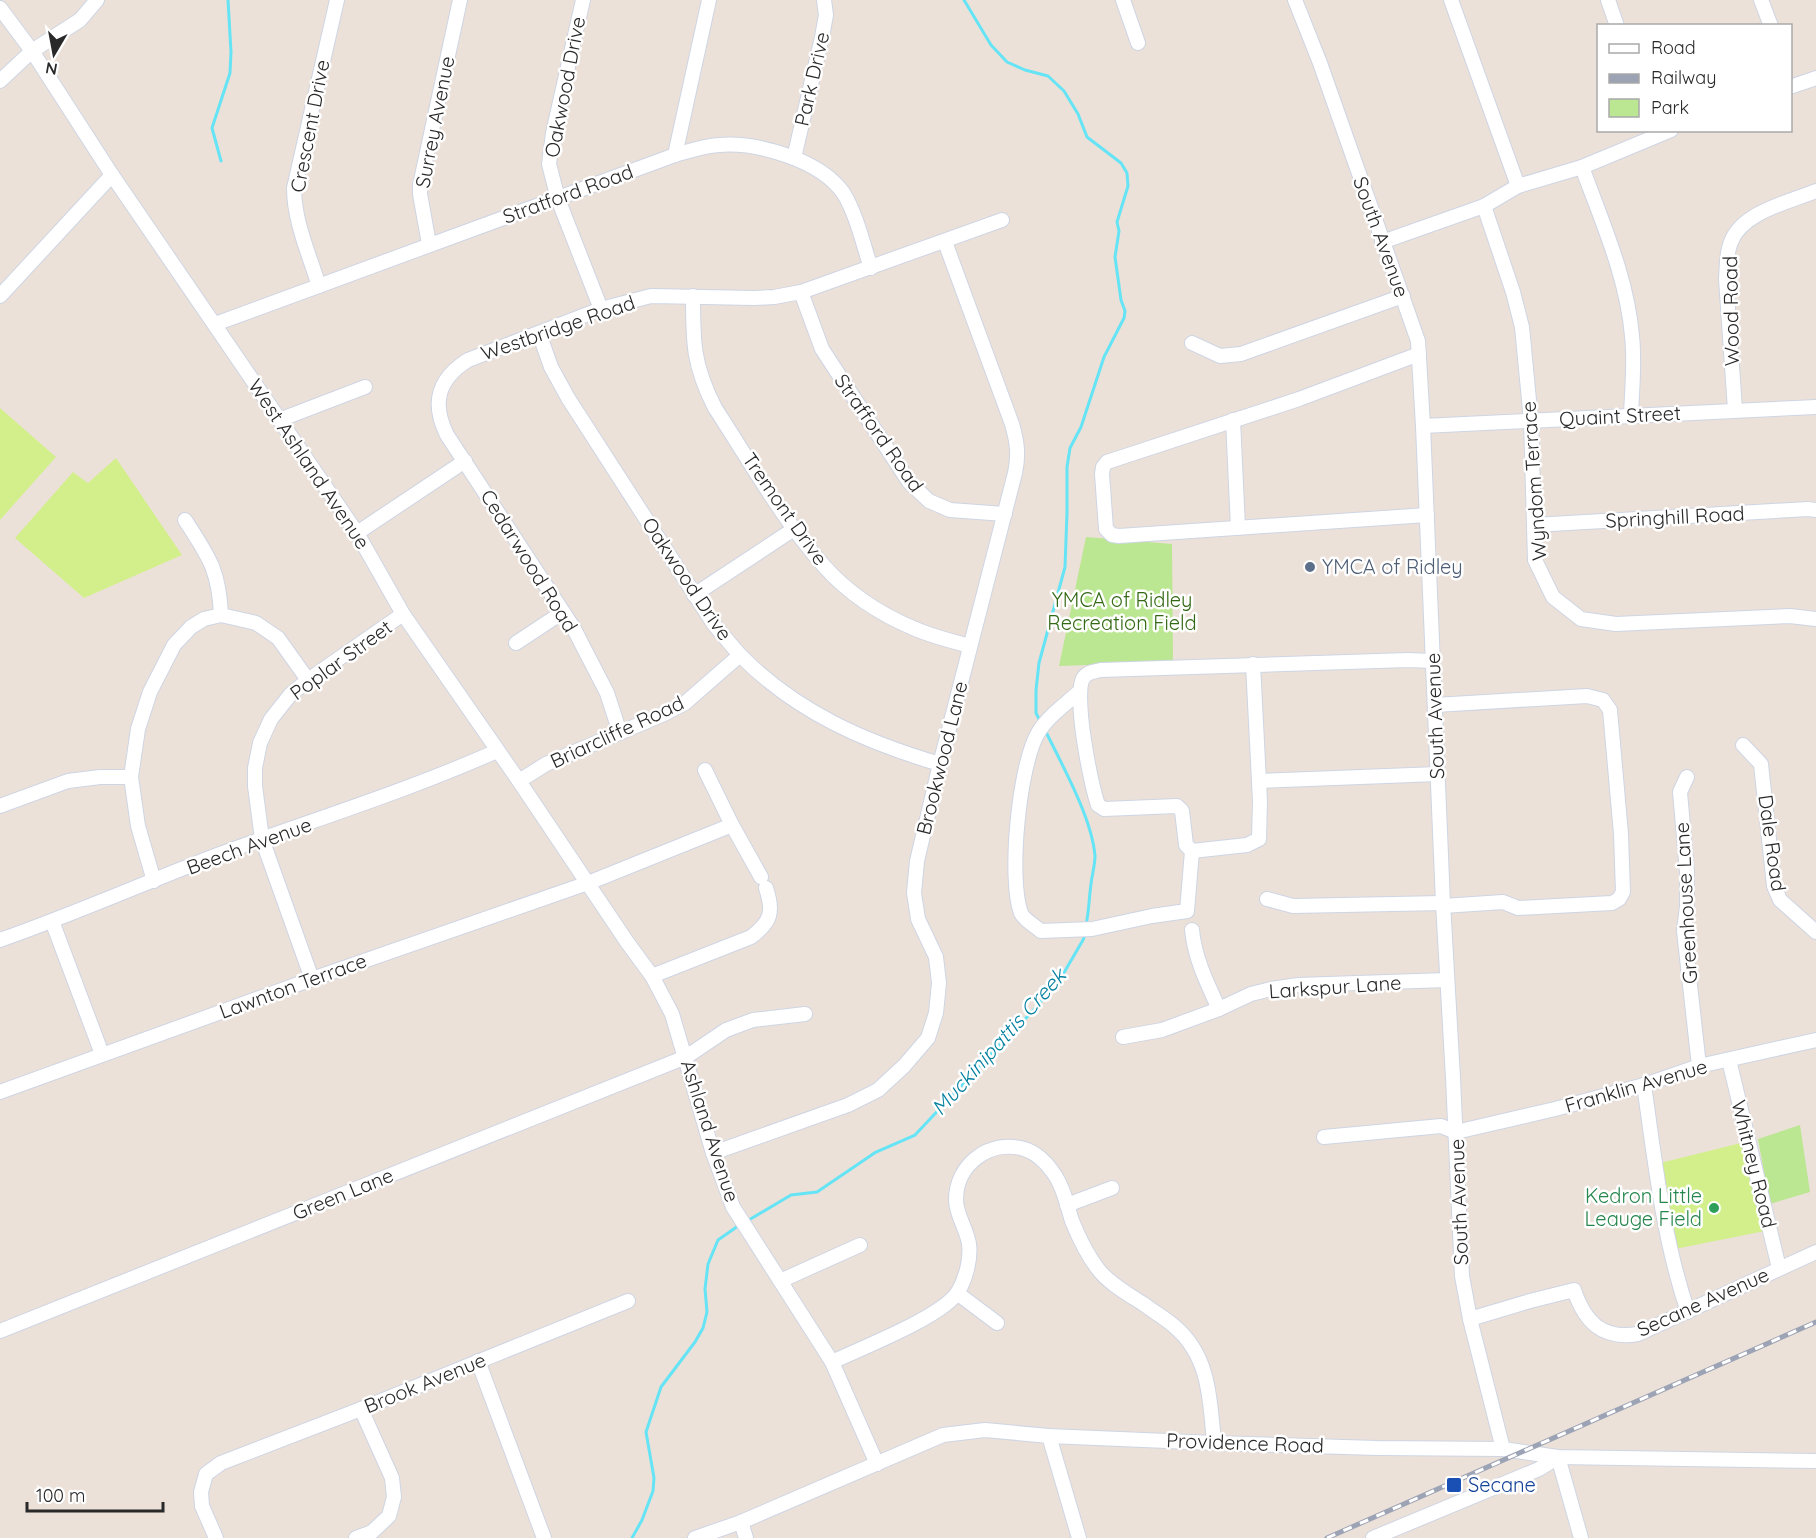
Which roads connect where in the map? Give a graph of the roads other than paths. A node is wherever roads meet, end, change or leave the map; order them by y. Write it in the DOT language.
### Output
graph roads {
  1 [pos="97,0"];
  2 [pos="337,0"];
  3 [pos="460,0"];
  4 [pos="583,0"];
  5 [pos="709,0"];
  6 [pos="824,0"];
  7 [pos="1123,0"];
  8 [pos="1295,0"];
  9 [pos="1451,0"];
  10 [pos="1608,0"];
  11 [pos="1761,0"];
  12 [pos="0,8"];
  13 [pos="1616,24"];
  14 [pos="1770,24"];
  15 [pos="1138,43"];
  16 [pos="32,51"];
  17 [pos="1816,78"];
  18 [pos="0,81"];
  19 [pos="1792,84"];
  20 [pos="1656,133"];
  21 [pos="675,155"];
  22 [pos="794,158"];
  23 [pos="1582,167"];
  24 [pos="112,175"];
  25 [pos="1518,186"];
  26 [pos="1816,191"];
  27 [pos="558,199"];
  28 [pos="1484,206"];
  29 [pos="1002,220"];
  30 [pos="945,242"];
  31 [pos="1382,242"];
  32 [pos="429,244"];
  33 [pos="871,268"];
  34 [pos="319,286"];
  35 [pos="801,292"];
  36 [pos="0,296"];
  37 [pos="693,296"];
  38 [pos="1402,296"];
  39 [pos="601,309"];
  40 [pos="215,324"];
  41 [pos="539,333"];
  42 [pos="1192,343"];
  43 [pos="1419,354"];
  44 [pos="365,387"];
  45 [pos="440,392"];
  46 [pos="1816,407"];
  47 [pos="1735,410"];
  48 [pos="1631,415"];
  49 [pos="279,420"];
  50 [pos="1233,420"];
  51 [pos="1531,421"];
  52 [pos="1424,426"];
  53 [pos="465,461"];
  54 [pos="1816,510"];
  55 [pos="1005,514"];
  56 [pos="1427,515"];
  57 [pos="185,520"];
  58 [pos="1534,525"];
  59 [pos="1238,528"];
  60 [pos="794,530"];
  61 [pos="357,533"];
  62 [pos="694,595"];
  63 [pos="563,612"];
  64 [pos="221,615"];
  65 [pos="403,615"];
  66 [pos="1816,619"];
  67 [pos="516,643"];
  68 [pos="970,646"];
  69 [pos="740,655"];
  70 [pos="1433,661"];
  71 [pos="1253,664"];
  72 [pos="308,680"];
  73 [pos="1080,691"];
  74 [pos="1435,705"];
  75 [pos="620,733"];
  76 [pos="1743,745"];
  77 [pos="497,752"];
  78 [pos="940,764"];
  79 [pos="705,770"];
  80 [pos="1438,774"];
  81 [pos="131,777"];
  82 [pos="1687,777"];
  83 [pos="519,780"];
  84 [pos="1259,781"];
  85 [pos="0,806"];
  86 [pos="732,825"];
  87 [pos="262,839"];
  88 [pos="1192,851"];
  89 [pos="154,881"];
  90 [pos="588,883"];
  91 [pos="1267,899"];
  92 [pos="1443,905"];
  93 [pos="52,921"];
  94 [pos="614,922"];
  95 [pos="1192,930"];
  96 [pos="1816,932"];
  97 [pos="0,940"];
  98 [pos="652,976"];
  99 [pos="312,979"];
  100 [pos="1447,980"];
  101 [pos="1219,1009"];
  102 [pos="805,1014"];
  103 [pos="1123,1037"];
  104 [pos="1816,1040"];
  105 [pos="102,1054"];
  106 [pos="686,1057"];
  107 [pos="1730,1060"];
  108 [pos="1699,1066"];
  109 [pos="1644,1085"];
  110 [pos="0,1092"];
  111 [pos="1456,1132"];
  112 [pos="1324,1137"];
  113 [pos="713,1153"];
  114 [pos="1112,1188"];
  115 [pos="1067,1205"];
  116 [pos="860,1245"];
  117 [pos="1816,1252"];
  118 [pos="1779,1268"];
  119 [pos="780,1281"];
  120 [pos="957,1293"];
  121 [pos="628,1301"];
  122 [pos="1688,1312"];
  123 [pos="1470,1319"];
  124 [pos="997,1323"];
  125 [pos="0,1331"];
  126 [pos="478,1361"];
  127 [pos="832,1362"];
  128 [pos="361,1409"];
  129 [pos="1049,1436"];
  130 [pos="1214,1443"];
  131 [pos="1503,1449"];
  132 [pos="1558,1457"];
  133 [pos="1816,1461"];
  134 [pos="877,1464"];
  135 [pos="741,1522"];
  136 [pos="216,1538"];
  137 [pos="356,1538"];
  138 [pos="544,1538"];
  139 [pos="695,1538"];
  140 [pos="747,1538"];
  141 [pos="1079,1538"];
  142 [pos="1373,1538"];
  143 [pos="1581,1538"];
  1 -- 16 [label="street"];
  2 -- 34 [label="street, Crescent Drive"];
  3 -- 32 [label="street, Surrey Avenue"];
  4 -- 27 [label="street, Oakwood Drive"];
  5 -- 21 [label="street"];
  6 -- 22 [label="street, Park Drive"];
  7 -- 15 [label="street"];
  8 -- 31 [label="street, South Avenue"];
  9 -- 25 [label="street"];
  10 -- 13 [label="street"];
  11 -- 14 [label="street"];
  12 -- 16 [label="street, West Ashland Avenue"];
  16 -- 18 [label="street"];
  16 -- 24 [label="street, West Ashland Avenue"];
  17 -- 19 [label="street"];
  20 -- 23 [label="street"];
  21 -- 22 [label="street, Stratford Road"];
  21 -- 27 [label="street, Stratford Road"];
  22 -- 33 [label="street, Stratford Road"];
  23 -- 25 [label="street"];
  23 -- 48 [label="street"];
  24 -- 36 [label="street"];
  24 -- 40 [label="street, West Ashland Avenue"];
  25 -- 28 [label="street"];
  26 -- 47 [label="street, Wood Road"];
  27 -- 32 [label="street, Stratford Road"];
  27 -- 39 [label="street, Oakwood Drive"];
  28 -- 31 [label="street"];
  28 -- 51 [label="street, Wyndom Terrace"];
  29 -- 30 [label="street, Westbridge Road"];
  30 -- 33 [label="street, Westbridge Road"];
  30 -- 55 [label="street, Brookwood Lane"];
  31 -- 38 [label="street, South Avenue"];
  32 -- 34 [label="street, Stratford Road"];
  33 -- 35 [label="street, Westbridge Road"];
  34 -- 40 [label="street, Stratford Road"];
  35 -- 37 [label="street, Westbridge Road"];
  35 -- 55 [label="street, Strafford Road"];
  37 -- 39 [label="street, Westbridge Road"];
  37 -- 60 [label="street, Tremont Drive"];
  38 -- 42 [label="street"];
  38 -- 43 [label="street, South Avenue"];
  39 -- 41 [label="street, Westbridge Road"];
  40 -- 49 [label="street, West Ashland Avenue"];
  41 -- 45 [label="street, Westbridge Road"];
  41 -- 62 [label="street, Oakwood Drive"];
  43 -- 50 [label="street"];
  43 -- 52 [label="street, South Avenue"];
  44 -- 49 [label="street"];
  45 -- 53 [label="street, Cedarwood Road"];
  46 -- 47 [label="street, Quaint Street"];
  47 -- 48 [label="street, Quaint Street"];
  48 -- 51 [label="street, Quaint Street"];
  49 -- 61 [label="street, West Ashland Avenue"];
  50 -- 59 [label="street"];
  50 -- 59 [label="street"];
  51 -- 52 [label="street, Quaint Street"];
  51 -- 58 [label="street, Wyndom Terrace"];
  52 -- 56 [label="street, South Avenue"];
  53 -- 61 [label="street"];
  53 -- 63 [label="street, Cedarwood Road"];
  54 -- 58 [label="street, Springhill Road"];
  55 -- 68 [label="street, Brookwood Lane"];
  56 -- 59 [label="street"];
  56 -- 70 [label="street, South Avenue"];
  57 -- 64 [label="street"];
  58 -- 66 [label="street, Wyndom Terrace"];
  60 -- 62 [label="street"];
  60 -- 68 [label="street, Tremont Drive"];
  61 -- 65 [label="street, West Ashland Avenue"];
  62 -- 69 [label="street, Oakwood Drive"];
  63 -- 67 [label="street"];
  63 -- 75 [label="street, Cedarwood Road"];
  64 -- 72 [label="street"];
  64 -- 81 [label="street"];
  65 -- 72 [label="street, Poplar Street"];
  65 -- 77 [label="street, West Ashland Avenue"];
  68 -- 78 [label="street, Brookwood Lane"];
  69 -- 75 [label="street, Briarcliffe Road"];
  69 -- 78 [label="street, Oakwood Drive"];
  70 -- 71 [label="street"];
  70 -- 74 [label="street, South Avenue"];
  71 -- 73 [label="street"];
  71 -- 84 [label="street"];
  72 -- 87 [label="street, Poplar Street"];
  73 -- 88 [label="street"];
  73 -- 88 [label="street"];
  74 -- 80 [label="street, South Avenue"];
  74 -- 92 [label="street"];
  75 -- 83 [label="street, Briarcliffe Road"];
  76 -- 96 [label="street, Dale Road"];
  77 -- 83 [label="street, West Ashland Avenue"];
  77 -- 87 [label="street, Beech Avenue"];
  78 -- 113 [label="street, Brookwood Lane"];
  79 -- 86 [label="street"];
  80 -- 84 [label="street"];
  80 -- 92 [label="street, South Avenue"];
  81 -- 85 [label="street"];
  81 -- 89 [label="street"];
  82 -- 108 [label="street, Greenhouse Lane"];
  83 -- 90 [label="street, West Ashland Avenue"];
  84 -- 88 [label="street"];
  86 -- 90 [label="street, Lawnton Terrace"];
  86 -- 98 [label="street"];
  87 -- 89 [label="street, Beech Avenue"];
  87 -- 99 [label="street, Poplar Street"];
  89 -- 93 [label="street, Beech Avenue"];
  90 -- 94 [label="street, West Ashland Avenue"];
  90 -- 99 [label="street, Lawnton Terrace"];
  91 -- 92 [label="street"];
  92 -- 100 [label="street, South Avenue"];
  93 -- 97 [label="street, Beech Avenue"];
  93 -- 105 [label="street"];
  94 -- 98 [label="street, Ashland Avenue"];
  95 -- 101 [label="street"];
  98 -- 106 [label="street, Ashland Avenue"];
  99 -- 105 [label="street, Lawnton Terrace"];
  100 -- 101 [label="street, Larkspur Lane"];
  100 -- 111 [label="street, South Avenue"];
  101 -- 103 [label="street, Larkspur Lane"];
  102 -- 106 [label="street, Green Lane"];
  104 -- 107 [label="street, Franklin Avenue"];
  105 -- 110 [label="street, Lawnton Terrace"];
  106 -- 113 [label="street, Ashland Avenue"];
  106 -- 125 [label="street, Green Lane"];
  107 -- 108 [label="street, Franklin Avenue"];
  107 -- 118 [label="street, Whitney Road"];
  108 -- 109 [label="street, Franklin Avenue"];
  109 -- 111 [label="street, Franklin Avenue"];
  109 -- 122 [label="street"];
  111 -- 112 [label="street"];
  111 -- 123 [label="street, South Avenue"];
  113 -- 119 [label="street, Ashland Avenue"];
  114 -- 115 [label="street"];
  115 -- 120 [label="street"];
  115 -- 130 [label="street"];
  116 -- 119 [label="street"];
  117 -- 118 [label="street, Secane Avenue"];
  118 -- 122 [label="street, Secane Avenue"];
  119 -- 127 [label="street, Ashland Avenue"];
  120 -- 124 [label="street"];
  120 -- 127 [label="street"];
  121 -- 126 [label="street, Brook Avenue"];
  122 -- 123 [label="street, Secane Avenue"];
  123 -- 131 [label="street, South Avenue"];
  126 -- 128 [label="street, Brook Avenue"];
  126 -- 138 [label="street"];
  127 -- 134 [label="street, Ashland Avenue"];
  128 -- 136 [label="street, Brook Avenue"];
  128 -- 137 [label="street"];
  129 -- 130 [label="street, Providence Road"];
  129 -- 134 [label="street, Providence Road"];
  129 -- 141 [label="street"];
  130 -- 131 [label="street, Providence Road"];
  131 -- 132 [label="street, Providence Road"];
  132 -- 133 [label="street, Providence Road"];
  132 -- 142 [label="street"];
  132 -- 143 [label="street"];
  134 -- 135 [label="street, Providence Road"];
  135 -- 139 [label="street, Providence Road"];
  135 -- 140 [label="street"];
}
